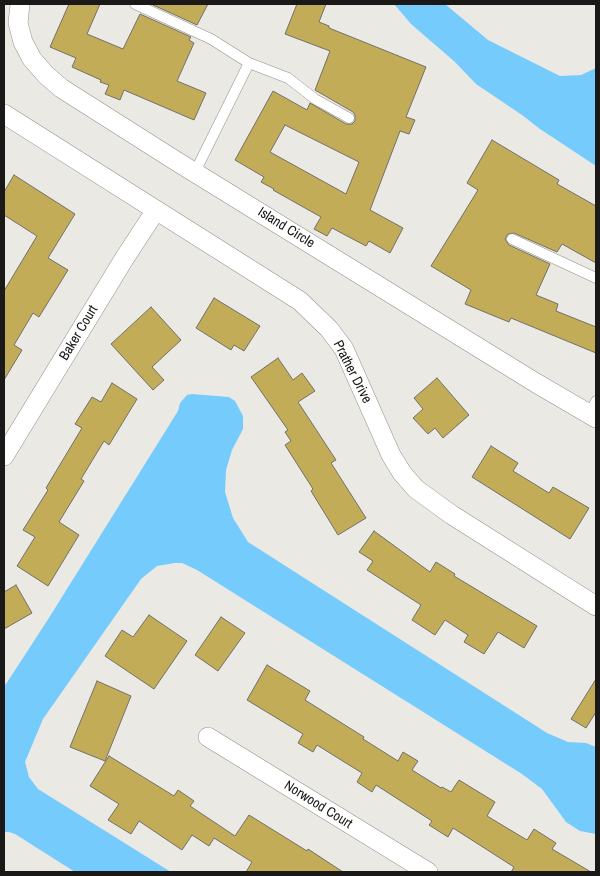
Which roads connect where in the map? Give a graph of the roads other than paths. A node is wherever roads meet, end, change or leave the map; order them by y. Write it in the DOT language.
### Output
graph roads {
  1 [pos="20,4"];
  2 [pos="135,4"];
  3 [pos="249,63"];
  4 [pos="4,114"];
  5 [pos="349,118"];
  6 [pos="195,172"];
  7 [pos="156,210"];
  8 [pos="512,238"];
  9 [pos="596,278"];
  10 [pos="594,411"];
  11 [pos="4,456"];
  12 [pos="596,606"];
  13 [pos="208,737"];
  14 [pos="428,872"];
  1 -- 6 [label="street, Island Circle"];
  2 -- 3 [label="lane"];
  3 -- 5 [label="lane"];
  3 -- 6 [label="lane"];
  4 -- 7 [label="street, Prather Drive"];
  6 -- 10 [label="street, Island Circle"];
  7 -- 11 [label="street, Baker Court"];
  7 -- 12 [label="street, Prather Drive"];
  8 -- 9 [label="lane"];
  13 -- 14 [label="street, Norwood Court"];
}
